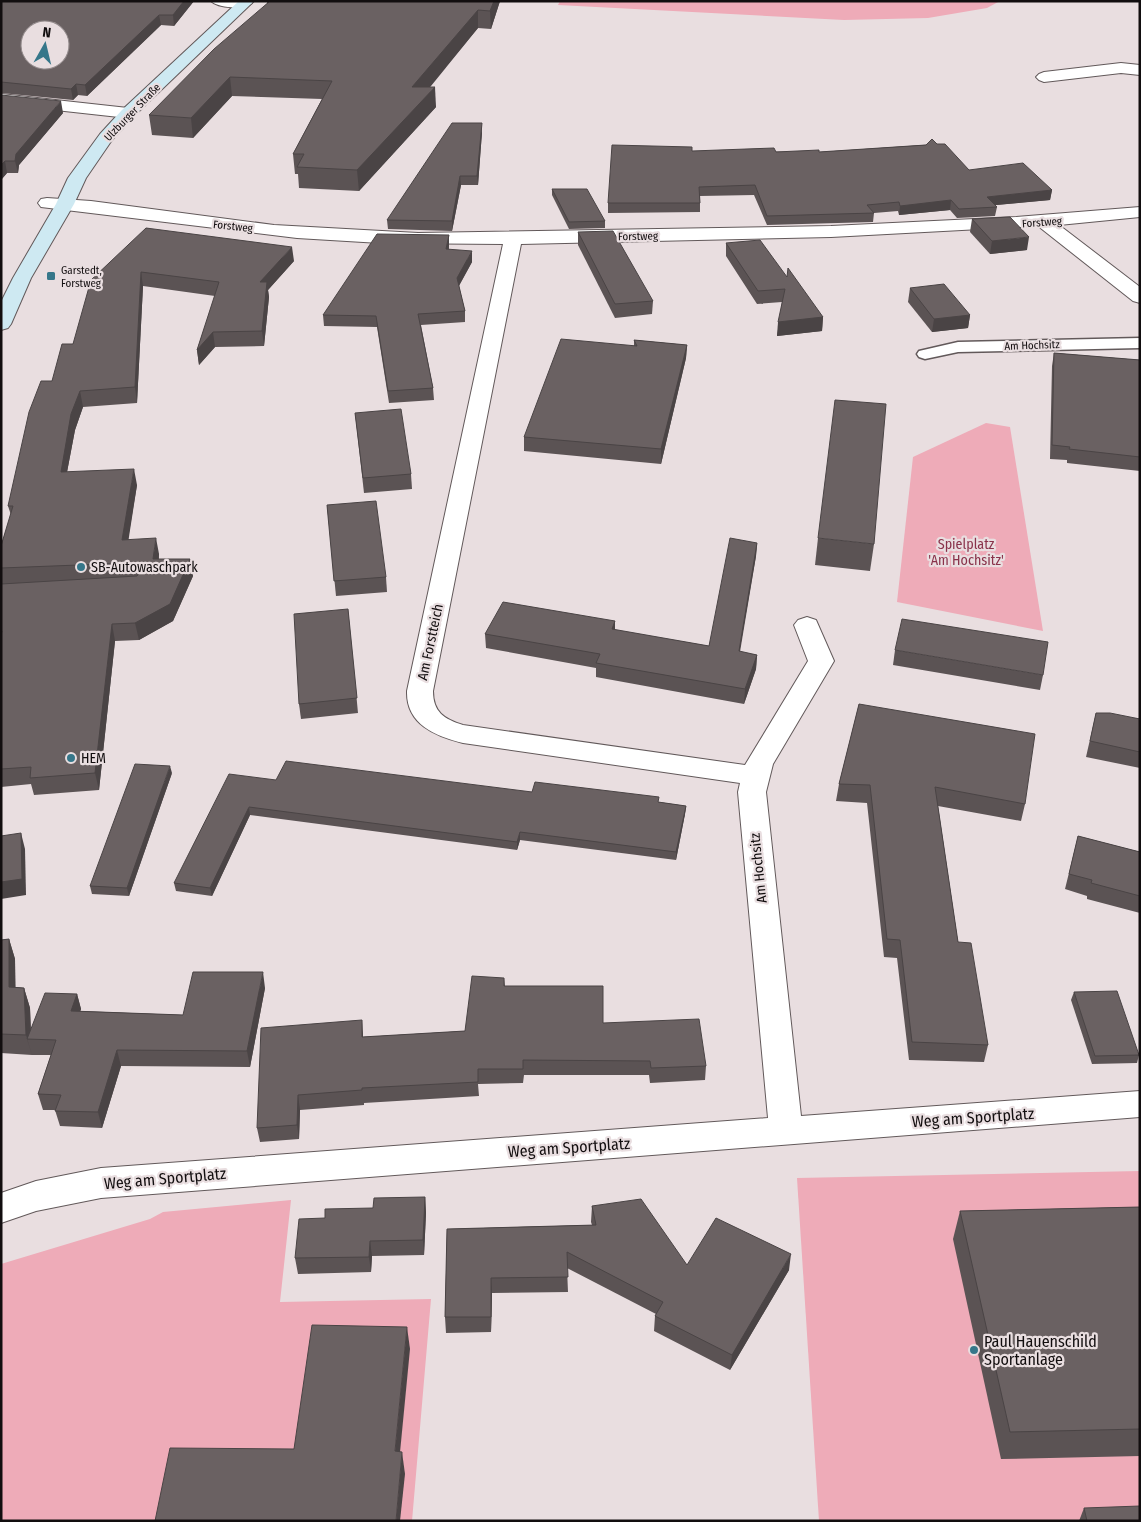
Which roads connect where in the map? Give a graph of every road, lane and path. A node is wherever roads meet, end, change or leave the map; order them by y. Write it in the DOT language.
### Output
graph roads {
  1 [pos="218,1"];
  2 [pos="246,2"];
  3 [pos="1140,70"];
  4 [pos="1044,78"];
  5 [pos="1,99"];
  6 [pos="128,113"];
  7 [pos="56,204"];
  8 [pos="1140,212"];
  9 [pos="1044,222"];
  10 [pos="513,238"];
  11 [pos="1140,297"];
  12 [pos="1,324"];
  13 [pos="1140,342"];
  14 [pos="925,354"];
  15 [pos="807,626"];
  16 [pos="755,776"];
  17 [pos="1140,1104"];
  18 [pos="786,1131"];
  19 [pos="1,1208"];
  1 -- 2 [label="street"];
  2 -- 6 [label="main road, Ulzburger Straße"];
  3 -- 4 [label="street"];
  5 -- 6 [label="street"];
  6 -- 7 [label="main road, Ulzburger Straße"];
  7 -- 10 [label="street, Forstweg"];
  7 -- 12 [label="main road, Ulzburger Straße"];
  8 -- 9 [label="street, Forstweg"];
  9 -- 10 [label="street, Forstweg"];
  9 -- 11 [label="street"];
  10 -- 16 [label="street, Am Forstteich"];
  13 -- 14 [label="lane, Am Hochsitz"];
  15 -- 16 [label="street, Am Hochsitz"];
  16 -- 18 [label="street, Am Hochsitz"];
  17 -- 18 [label="street, Weg am Sportplatz"];
  18 -- 19 [label="street, Weg am Sportplatz"];
}
